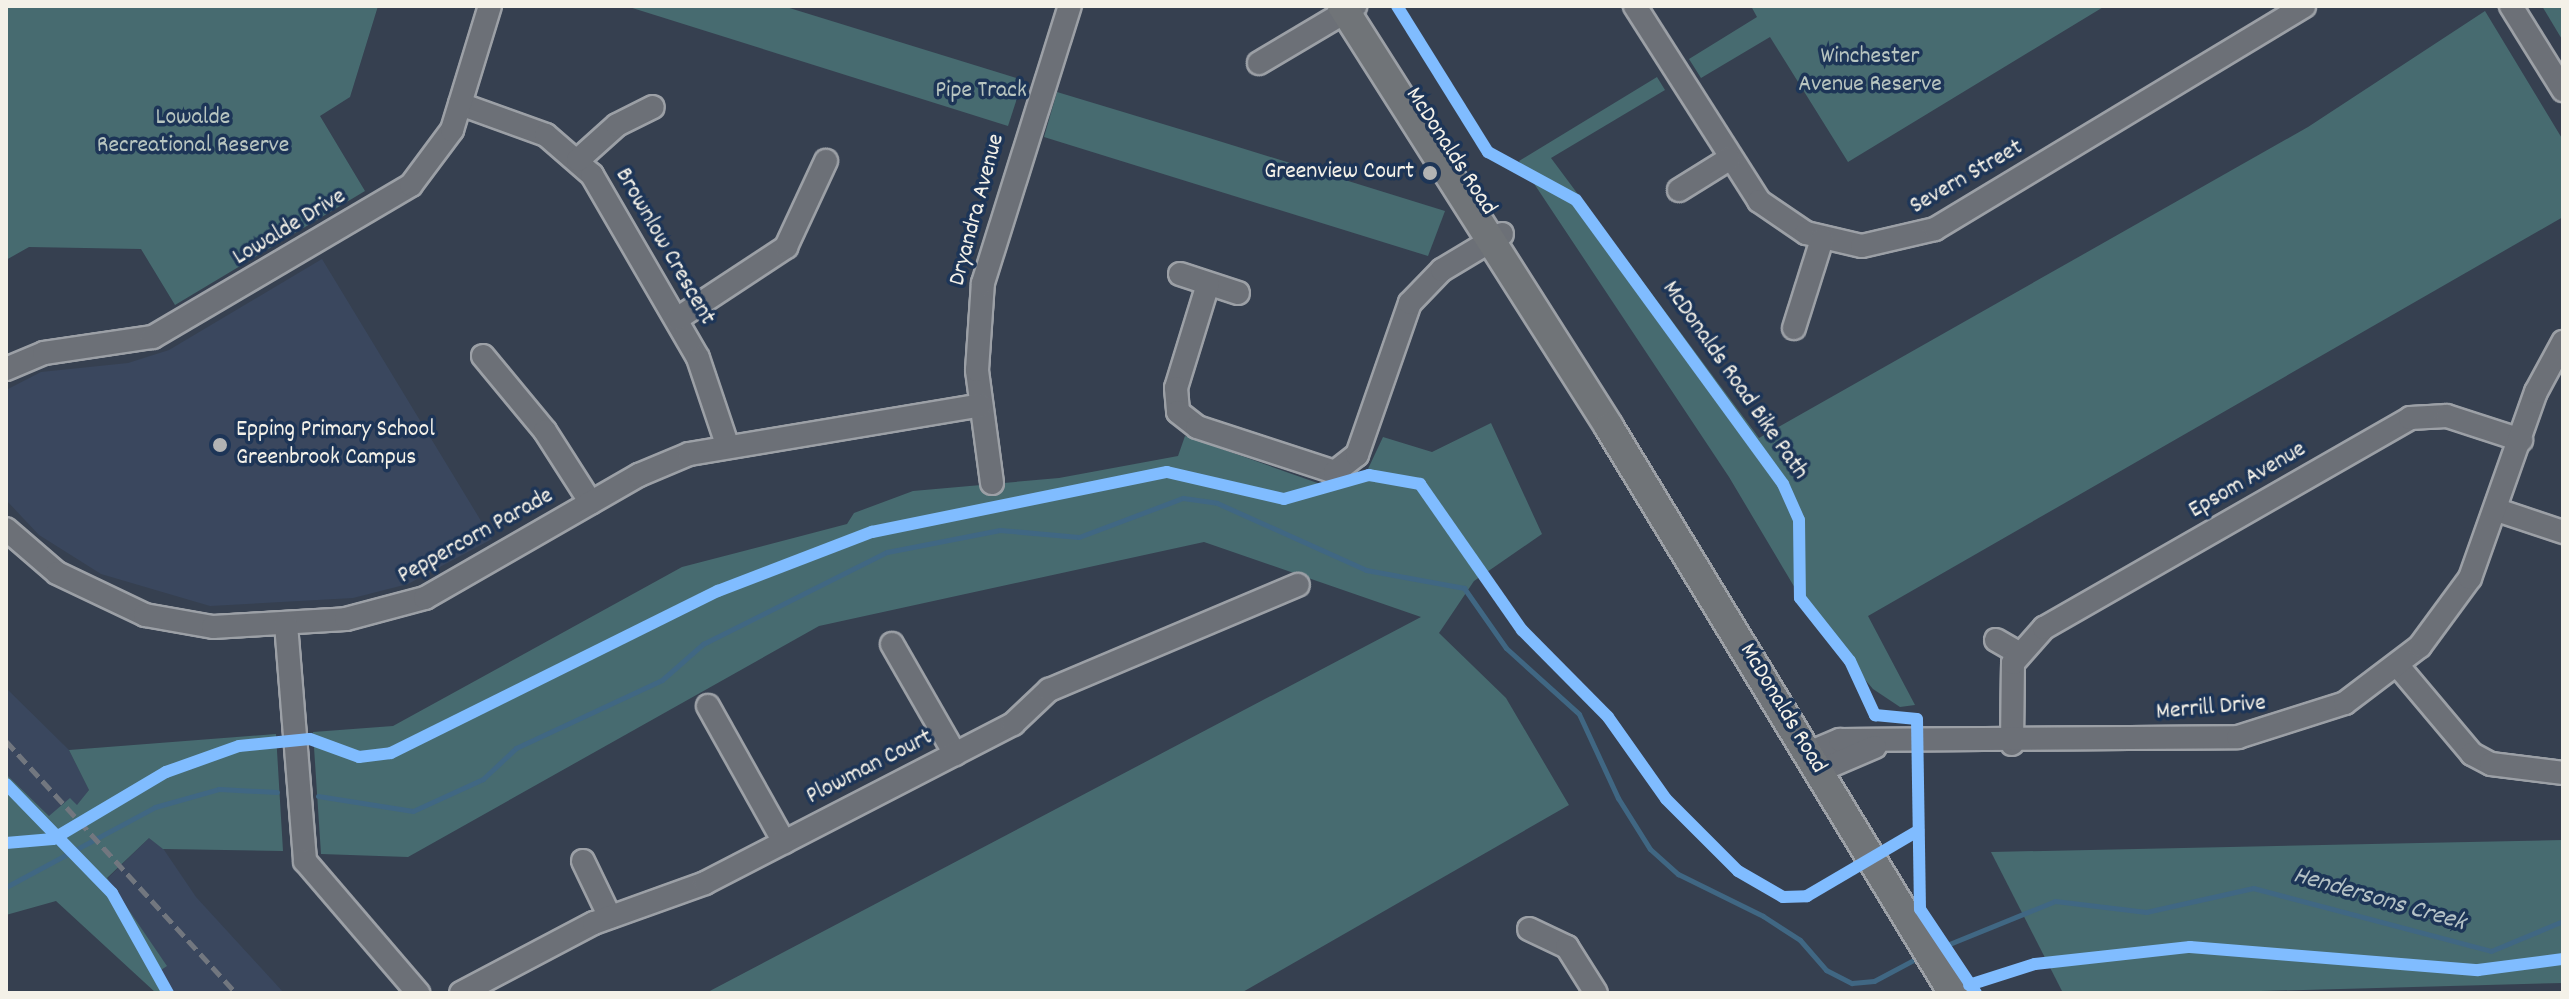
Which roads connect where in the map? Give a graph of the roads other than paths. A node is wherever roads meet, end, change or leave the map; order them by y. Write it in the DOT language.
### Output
graph roads {
  1 [pos="490,6"];
  2 [pos="1070,6"];
  3 [pos="1635,6"];
  4 [pos="2511,6"];
  5 [pos="1350,7"];
  6 [pos="2297,8"];
  7 [pos="1259,63"];
  8 [pos="2563,90"];
  9 [pos="460,104"];
  10 [pos="653,107"];
  11 [pos="1729,159"];
  12 [pos="578,160"];
  13 [pos="826,161"];
  14 [pos="1679,190"];
  15 [pos="1822,239"];
  16 [pos="1492,240"];
  17 [pos="1180,274"];
  18 [pos="1208,284"];
  19 [pos="1238,293"];
  20 [pos="677,319"];
  21 [pos="1794,328"];
  22 [pos="2563,342"];
  23 [pos="483,356"];
  24 [pos="6,369"];
  25 [pos="981,405"];
  26 [pos="2521,440"];
  27 [pos="727,444"];
  28 [pos="992,483"];
  29 [pos="591,503"];
  30 [pos="2497,510"];
  31 [pos="6,529"];
  32 [pos="2563,532"];
  33 [pos="1298,585"];
  34 [pos="286,624"];
  35 [pos="1996,640"];
  36 [pos="892,644"];
  37 [pos="2017,652"];
  38 [pos="2398,666"];
  39 [pos="708,706"];
  40 [pos="2012,744"];
  41 [pos="955,754"];
  42 [pos="1814,762"];
  43 [pos="2563,773"];
  44 [pos="784,842"];
  45 [pos="583,861"];
  46 [pos="610,917"];
  47 [pos="1529,929"];
  48 [pos="418,993"];
  49 [pos="461,993"];
  50 [pos="1596,993"];
  51 [pos="1953,993"];
  1 -- 9 [label="street, Lowalde Drive"];
  2 -- 25 [label="street, Dryandra Avenue"];
  3 -- 11 [label="street, Severn Street"];
  4 -- 8 [label="street"];
  5 -- 7 [label="street"];
  5 -- 16 [label="main road, McDonalds Road"];
  6 -- 15 [label="street, Severn Street"];
  9 -- 12 [label="street, Brownlow Crescent"];
  9 -- 24 [label="street, Lowalde Drive"];
  10 -- 12 [label="street"];
  11 -- 14 [label="street"];
  11 -- 15 [label="street, Severn Street"];
  12 -- 20 [label="street, Brownlow Crescent"];
  13 -- 20 [label="street"];
  15 -- 21 [label="street"];
  16 -- 18 [label="street"];
  16 -- 42 [label="main road, McDonalds Road"];
  17 -- 18 [label="street"];
  18 -- 19 [label="street"];
  20 -- 27 [label="street, Brownlow Crescent"];
  22 -- 26 [label="street, Merrill Drive"];
  23 -- 29 [label="street"];
  25 -- 27 [label="street, Peppercorn Parade"];
  25 -- 28 [label="street, Dryandra Avenue"];
  26 -- 30 [label="street, Merrill Drive"];
  26 -- 37 [label="street, Epsom Avenue"];
  27 -- 29 [label="street, Peppercorn Parade"];
  29 -- 34 [label="street, Peppercorn Parade"];
  30 -- 32 [label="street"];
  30 -- 38 [label="street, Merrill Drive"];
  31 -- 34 [label="street, Peppercorn Parade"];
  33 -- 41 [label="street, Plowman Court"];
  34 -- 48 [label="street"];
  35 -- 37 [label="street"];
  36 -- 41 [label="street"];
  37 -- 40 [label="street"];
  38 -- 40 [label="street, Merrill Drive"];
  38 -- 43 [label="street"];
  39 -- 44 [label="street"];
  40 -- 42 [label="street, Merrill Drive"];
  41 -- 44 [label="street, Plowman Court"];
  42 -- 51 [label="main road, McDonalds Road"];
  44 -- 46 [label="street, Plowman Court"];
  45 -- 46 [label="street"];
  46 -- 49 [label="street, Plowman Court"];
  47 -- 50 [label="street"];
}
